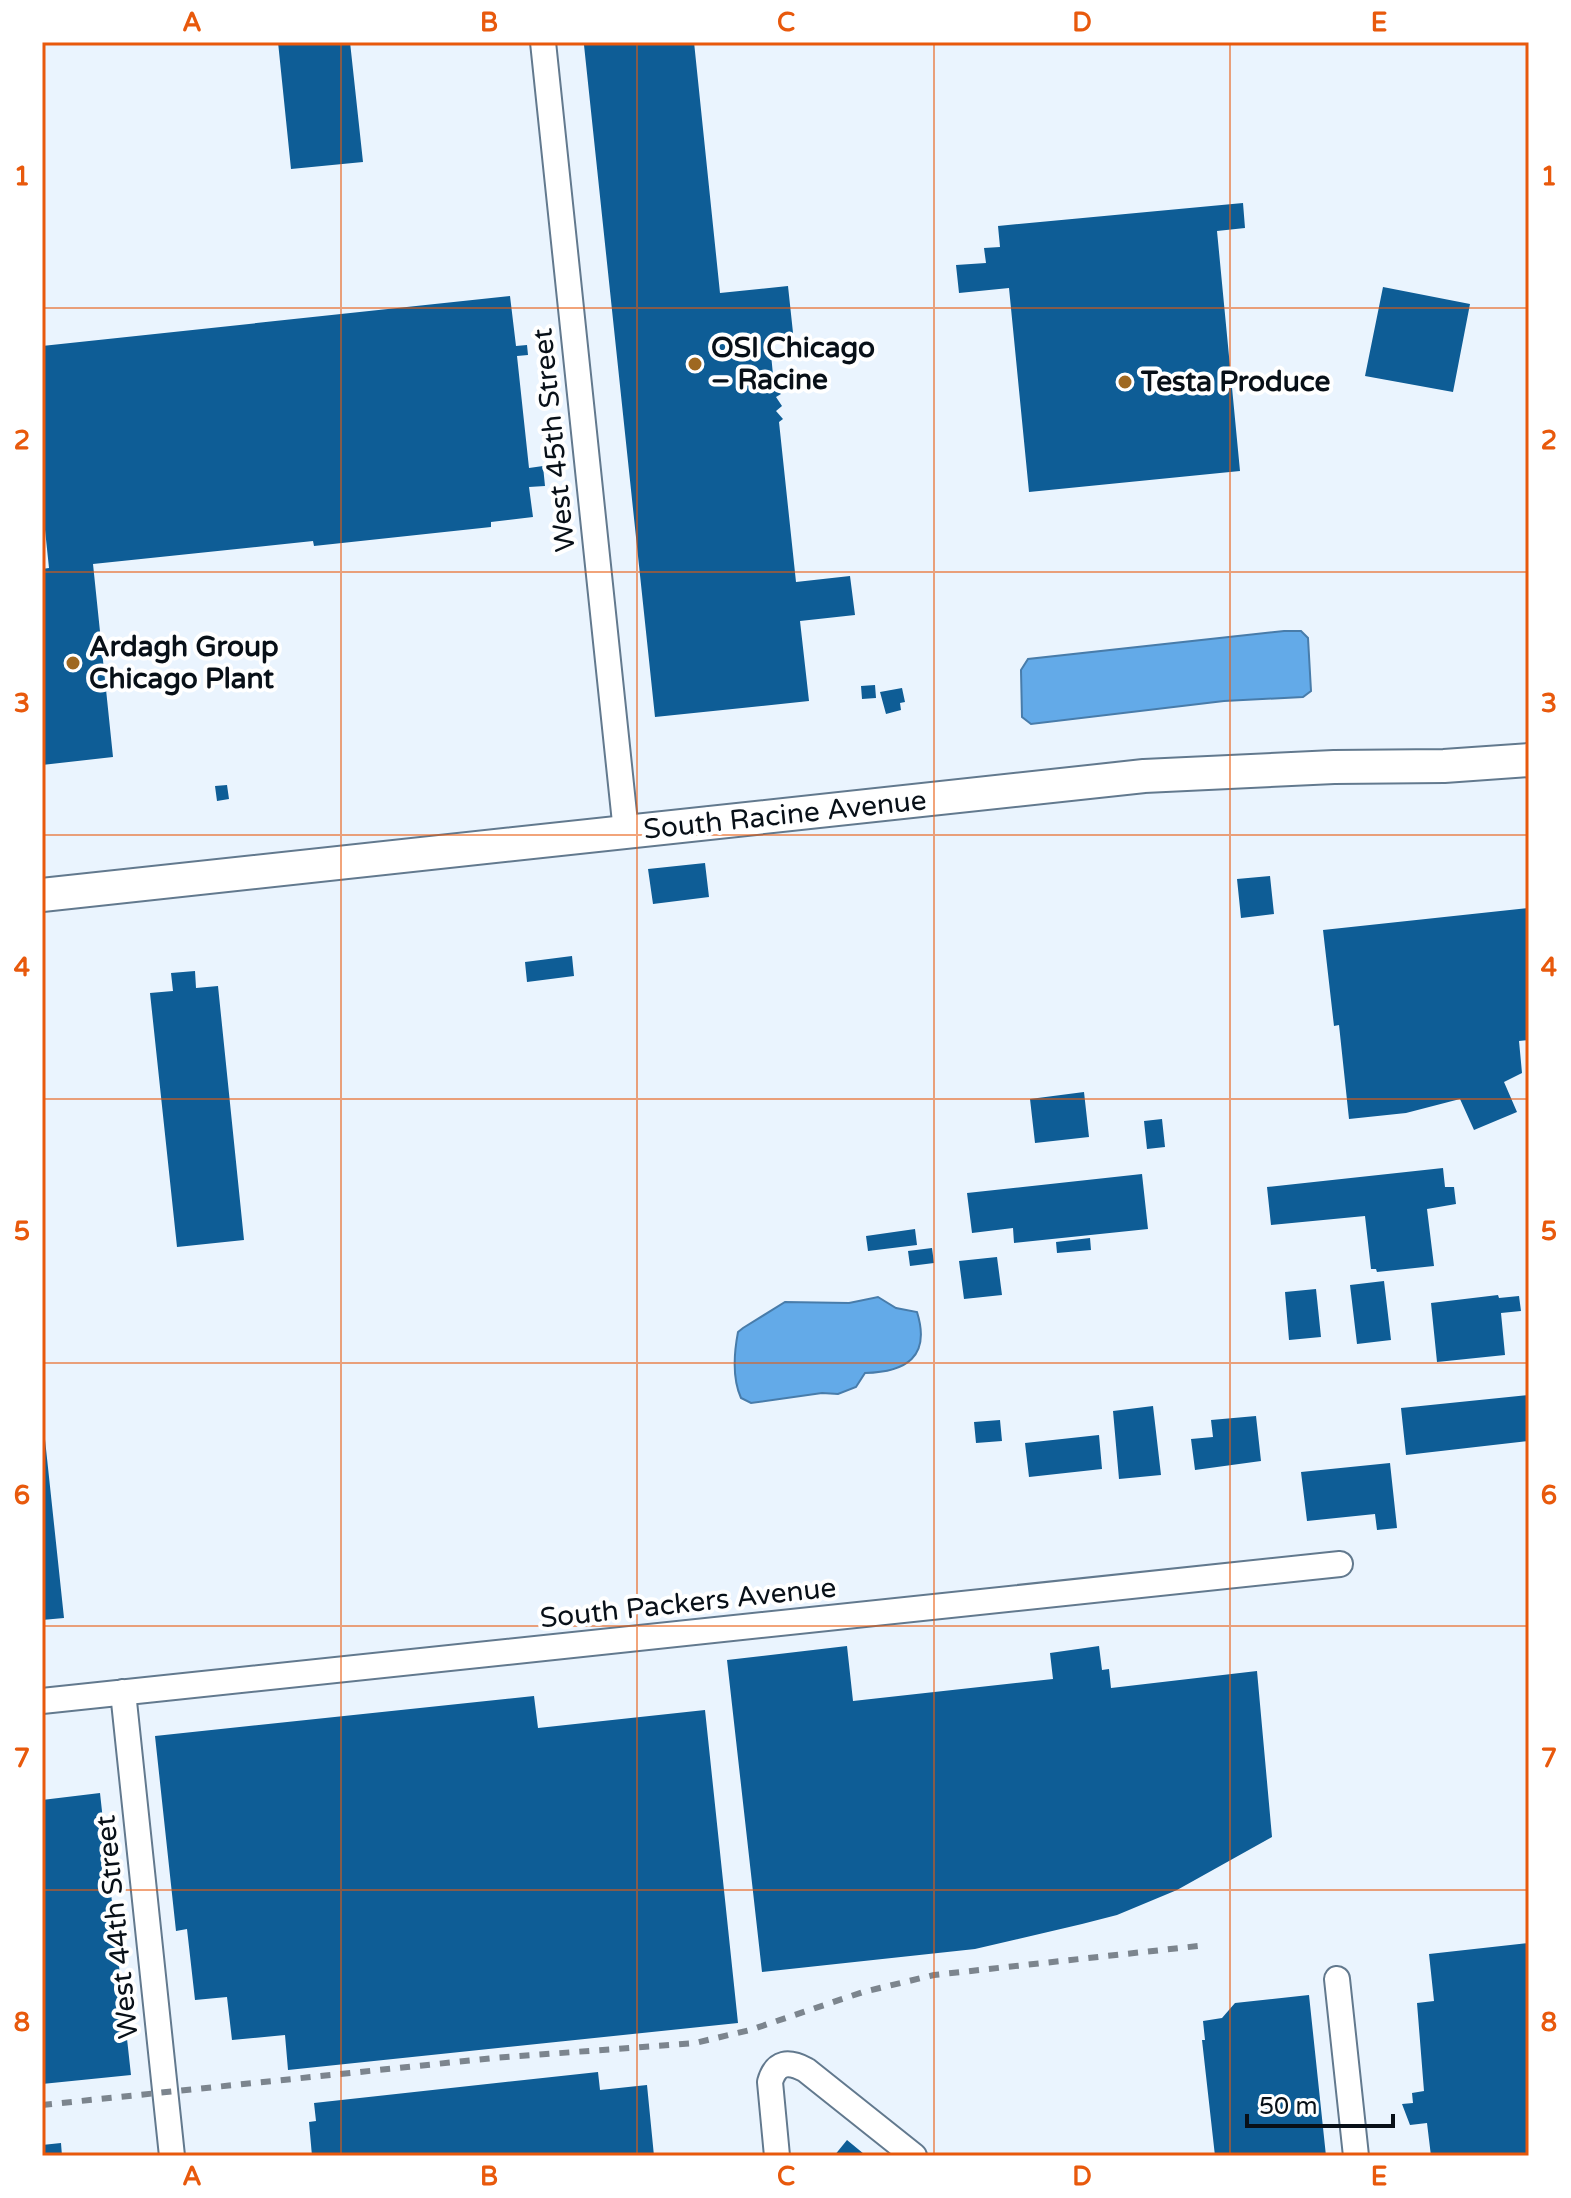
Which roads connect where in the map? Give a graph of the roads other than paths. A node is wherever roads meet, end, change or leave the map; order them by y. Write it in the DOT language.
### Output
graph roads {
  1 [pos="543,42"];
  2 [pos="1529,760"];
  3 [pos="626,832"];
  4 [pos="42,895"];
  5 [pos="1340,1564"];
  6 [pos="123,1692"];
  7 [pos="42,1701"];
  8 [pos="1337,1979"];
  9 [pos="172,2156"];
  10 [pos="777,2156"];
  11 [pos="914,2156"];
  12 [pos="1356,2156"];
  1 -- 3 [label="street, West 45th Street"];
  2 -- 3 [label="street, South Racine Avenue"];
  3 -- 4 [label="street, South Racine Avenue"];
  5 -- 6 [label="street, South Packers Avenue"];
  6 -- 7 [label="street, South Packers Avenue"];
  6 -- 9 [label="street, West 44th Street"];
  8 -- 12 [label="street"];
  10 -- 11 [label="street"];
}
